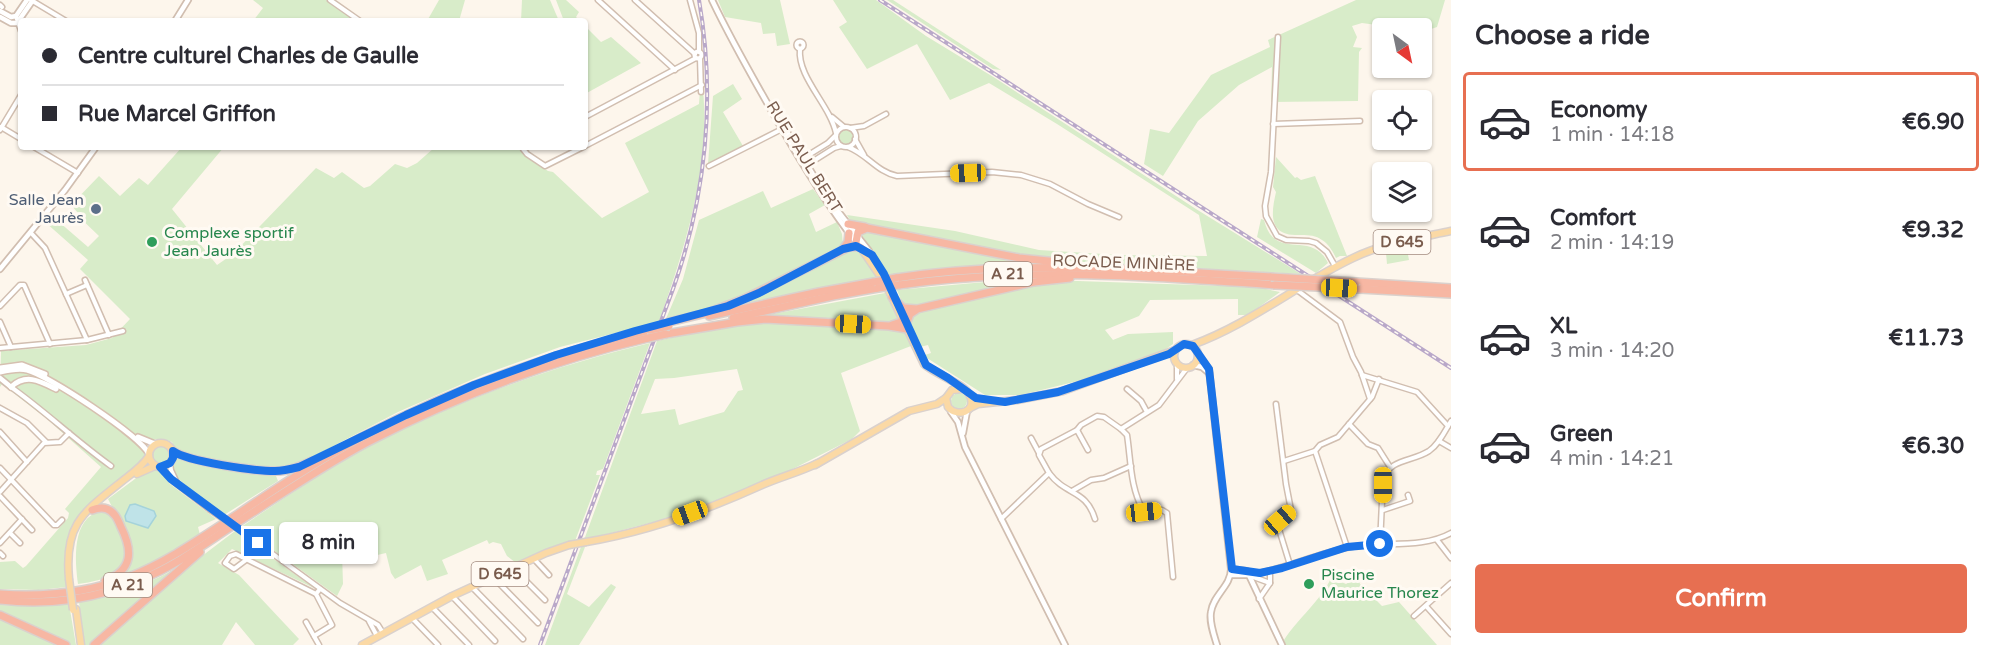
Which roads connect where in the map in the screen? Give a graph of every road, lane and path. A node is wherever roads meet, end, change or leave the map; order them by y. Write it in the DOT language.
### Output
graph roads {
  1 [pos="31,0"];
  2 [pos="188,0"];
  3 [pos="330,0"];
  4 [pos="598,0"];
  5 [pos="635,0"];
  6 [pos="690,0"];
  7 [pos="712,0"];
  8 [pos="1,8"];
  9 [pos="16,16"];
  10 [pos="0,17"];
  11 [pos="20,18"];
  12 [pos="61,18"];
  13 [pos="177,18"];
  14 [pos="356,18"];
  15 [pos="17,23"];
  16 [pos="1278,37"];
  17 [pos="800,49"];
  18 [pos="698,56"];
  19 [pos="675,70"];
  20 [pos="702,85"];
  21 [pos="701,92"];
  22 [pos="18,100"];
  23 [pos="829,114"];
  24 [pos="886,114"];
  25 [pos="588,115"];
  26 [pos="1360,121"];
  27 [pos="867,124"];
  28 [pos="1273,124"];
  29 [pos="847,127"];
  30 [pos="1,128"];
  31 [pos="784,128"];
  32 [pos="836,135"];
  33 [pos="18,137"];
  34 [pos="856,138"];
  35 [pos="588,144"];
  36 [pos="841,146"];
  37 [pos="848,147"];
  38 [pos="39,150"];
  39 [pos="94,150"];
  40 [pos="523,150"];
  41 [pos="576,150"];
  42 [pos="867,158"];
  43 [pos="802,160"];
  44 [pos="709,166"];
  45 [pos="805,166"];
  46 [pos="78,173"];
  47 [pos="1119,217"];
  48 [pos="848,224"];
  49 [pos="867,228"];
  50 [pos="1451,231"];
  51 [pos="31,233"];
  52 [pos="855,239"];
  53 [pos="843,249"];
  54 [pos="872,255"];
  55 [pos="1093,267"];
  56 [pos="1336,267"];
  57 [pos="0,269"];
  58 [pos="1117,275"];
  59 [pos="898,281"];
  60 [pos="876,285"];
  61 [pos="1451,288"];
  62 [pos="1297,290"];
  63 [pos="66,294"];
  64 [pos="1451,294"];
  65 [pos="892,297"];
  66 [pos="0,306"];
  67 [pos="900,306"];
  68 [pos="917,309"];
  69 [pos="905,321"];
  70 [pos="0,322"];
  71 [pos="669,324"];
  72 [pos="123,331"];
  73 [pos="650,331"];
  74 [pos="666,334"];
  75 [pos="110,335"];
  76 [pos="1215,335"];
  77 [pos="87,340"];
  78 [pos="50,344"];
  79 [pos="1192,345"];
  80 [pos="11,347"];
  81 [pos="0,348"];
  82 [pos="1176,350"];
  83 [pos="1198,355"];
  84 [pos="1153,359"];
  85 [pos="1177,363"];
  86 [pos="1190,367"];
  87 [pos="0,370"];
  88 [pos="1209,374"];
  89 [pos="1362,375"];
  90 [pos="943,376"];
  91 [pos="1379,379"];
  92 [pos="2,380"];
  93 [pos="1176,383"];
  94 [pos="11,387"];
  95 [pos="962,389"];
  96 [pos="1127,389"];
  97 [pos="969,394"];
  98 [pos="947,396"];
  99 [pos="1370,399"];
  100 [pos="999,402"];
  101 [pos="1276,404"];
  102 [pos="87,405"];
  103 [pos="0,408"];
  104 [pos="968,410"];
  105 [pos="950,411"];
  106 [pos="1147,412"];
  107 [pos="898,417"];
  108 [pos="1451,421"];
  109 [pos="1350,424"];
  110 [pos="1448,426"];
  111 [pos="1121,429"];
  112 [pos="1077,430"];
  113 [pos="0,432"];
  114 [pos="128,432"];
  115 [pos="69,434"];
  116 [pos="1031,438"];
  117 [pos="355,441"];
  118 [pos="1438,441"];
  119 [pos="46,442"];
  120 [pos="963,442"];
  121 [pos="154,444"];
  122 [pos="1451,448"];
  123 [pos="1088,450"];
  124 [pos="173,451"];
  125 [pos="1315,451"];
  126 [pos="1039,453"];
  127 [pos="149,455"];
  128 [pos="1284,461"];
  129 [pos="27,462"];
  130 [pos="170,463"];
  131 [pos="111,466"];
  132 [pos="158,466"];
  133 [pos="1131,466"];
  134 [pos="1390,467"];
  135 [pos="0,468"];
  136 [pos="1049,473"];
  137 [pos="11,480"];
  138 [pos="179,486"];
  139 [pos="1071,491"];
  140 [pos="0,494"];
  141 [pos="1408,495"];
  142 [pos="92,510"];
  143 [pos="1382,510"];
  144 [pos="22,519"];
  145 [pos="1001,519"];
  146 [pos="1095,519"];
  147 [pos="62,520"];
  148 [pos="240,521"];
  149 [pos="32,530"];
  150 [pos="1379,530"];
  151 [pos="9,533"];
  152 [pos="1451,533"];
  153 [pos="1437,540"];
  154 [pos="0,543"];
  155 [pos="20,543"];
  156 [pos="1380,544"];
  157 [pos="1372,545"];
  158 [pos="1347,547"];
  159 [pos="534,558"];
  160 [pos="1451,558"];
  161 [pos="246,560"];
  162 [pos="1290,566"];
  163 [pos="513,568"];
  164 [pos="1232,569"];
  165 [pos="1270,571"];
  166 [pos="1247,573"];
  167 [pos="549,575"];
  168 [pos="1231,575"];
  169 [pos="493,577"];
  170 [pos="1173,577"];
  171 [pos="71,579"];
  172 [pos="1270,583"];
  173 [pos="1451,583"];
  174 [pos="472,587"];
  175 [pos="320,589"];
  176 [pos="60,593"];
  177 [pos="0,594"];
  178 [pos="316,594"];
  179 [pos="452,596"];
  180 [pos="1259,598"];
  181 [pos="0,600"];
  182 [pos="545,600"];
  183 [pos="1426,606"];
  184 [pos="432,607"];
  185 [pos="0,615"];
  186 [pos="1414,616"];
  187 [pos="412,618"];
  188 [pos="306,622"];
  189 [pos="538,623"];
  190 [pos="1451,634"];
  191 [pos="380,635"];
  192 [pos="314,636"];
  193 [pos="523,639"];
  194 [pos="495,640"];
  195 [pos="364,644"];
  196 [pos="66,645"];
  197 [pos="80,645"];
  198 [pos="94,645"];
  199 [pos="319,645"];
  200 [pos="438,645"];
  201 [pos="470,645"];
  202 [pos="1065,645"];
  203 [pos="1216,645"];
  204 [pos="1282,645"];
  1 -- 9 [label="street"];
  1 -- 11 [label="street"];
  1 -- 12 [label="street"];
  2 -- 13 [label="street"];
  3 -- 14 [label="street"];
  4 -- 19 [label="street"];
  5 -- 18 [label="street"];
  6 -- 18 [label="street"];
  7 -- 31 [label="street, RUE PAUL BERT"];
  8 -- 9 [label="street"];
  9 -- 15 [label="street"];
  10 -- 15 [label="street"];
  16 -- 28 [label="street"];
  17 -- 23 [label="street"];
  18 -- 19 [label="street"];
  18 -- 20 [label="street"];
  19 -- 25 [label="street"];
  20 -- 21 [label="street"];
  20 -- 35 [label="street"];
  22 -- 30 [label="street"];
  23 -- 29 [label="street"];
  23 -- 32 [label="street"];
  24 -- 27 [label="street"];
  26 -- 28 [label="street"];
  27 -- 29 [label="street"];
  27 -- 34 [label="street"];
  28 -- 56 [label="street"];
  29 -- 32 [label="street"];
  29 -- 34 [label="street"];
  30 -- 33 [label="street"];
  31 -- 43 [label="street, RUE PAUL BERT"];
  31 -- 44 [label="street"];
  32 -- 36 [label="street"];
  32 -- 43 [label="street"];
  34 -- 37 [label="street"];
  34 -- 42 [label="street"];
  36 -- 37 [label="street"];
  36 -- 45 [label="street"];
  37 -- 42 [label="street"];
  38 -- 46 [label="street"];
  39 -- 46 [label="street"];
  40 -- 41 [label="street"];
  42 -- 47 [label="street"];
  43 -- 45 [label="street, RUE PAUL BERT"];
  45 -- 48 [label="street, RUE PAUL BERT"];
  45 -- 52 [label="street, RUE PAUL BERT"];
  46 -- 51 [label="street"];
  48 -- 49 [label="highway"];
  48 -- 52 [label="street, RUE PAUL BERT"];
  49 -- 52 [label="highway"];
  49 -- 55 [label="highway"];
  50 -- 56 [label="main road, D 645"];
  51 -- 57 [label="street"];
  51 -- 63 [label="street"];
  52 -- 53 [label="highway"];
  52 -- 53 [label="highway"];
  52 -- 54 [label="highway"];
  52 -- 54 [label="street, RUE PAUL BERT"];
  52 -- 65 [label="main road, RUE PAUL BERT"];
  53 -- 71 [label="highway"];
  54 -- 67 [label="main road, RUE PAUL BERT"];
  55 -- 59 [label="highway, ROCADE MINIÈRE / A 21"];
  55 -- 61 [label="highway, ROCADE MINIÈRE / A 21, bridge"];
  56 -- 62 [label="main road, D 645"];
  58 -- 59 [label="highway, ROCADE MINIÈRE / A 21"];
  58 -- 64 [label="highway, ROCADE MINIÈRE / A 21, bridge"];
  58 -- 68 [label="highway"];
  59 -- 60 [label="highway, ROCADE MINIÈRE / A 21, bridge"];
  60 -- 71 [label="highway, ROCADE MINIÈRE / A 21"];
  60 -- 74 [label="highway, ROCADE MINIÈRE / A 21"];
  62 -- 76 [label="main road, D 645"];
  62 -- 89 [label="street"];
  63 -- 75 [label="street"];
  63 -- 77 [label="street"];
  65 -- 67 [label="highway"];
  65 -- 69 [label="main road, RUE PAUL BERT"];
  66 -- 78 [label="street"];
  67 -- 68 [label="highway"];
  67 -- 69 [label="main road, RUE PAUL BERT"];
  68 -- 69 [label="highway"];
  69 -- 74 [label="highway"];
  69 -- 90 [label="main road, RUE PAUL BERT"];
  70 -- 80 [label="street"];
  71 -- 73 [label="highway, ROCADE MINIÈRE / A 21, bridge"];
  72 -- 75 [label="street"];
  73 -- 74 [label="highway, ROCADE MINIÈRE / A 21, bridge"];
  73 -- 117 [label="highway, ROCADE MINIÈRE / A 21"];
  73 -- 148 [label="highway, ROCADE MINIÈRE / A 21"];
  75 -- 77 [label="street"];
  76 -- 79 [label="main road, D 645"];
  76 -- 83 [label="main road, D 645"];
  77 -- 78 [label="street"];
  78 -- 80 [label="street"];
  79 -- 82 [label="main road"];
  79 -- 83 [label="main road"];
  80 -- 81 [label="street"];
  82 -- 84 [label="main road"];
  82 -- 85 [label="main road"];
  83 -- 86 [label="main road"];
  83 -- 88 [label="street"];
  84 -- 85 [label="main road"];
  84 -- 100 [label="main road"];
  85 -- 86 [label="main road"];
  85 -- 93 [label="street"];
  86 -- 88 [label="street"];
  86 -- 93 [label="street"];
  87 -- 102 [label="main road"];
  88 -- 164 [label="street"];
  89 -- 91 [label="street"];
  89 -- 99 [label="street"];
  90 -- 95 [label="main road, RUE PAUL BERT"];
  90 -- 98 [label="main road"];
  91 -- 99 [label="street"];
  91 -- 110 [label="street"];
  92 -- 94 [label="street"];
  93 -- 106 [label="street"];
  94 -- 102 [label="main road"];
  94 -- 115 [label="street"];
  95 -- 97 [label="main road"];
  95 -- 98 [label="main road"];
  96 -- 106 [label="street"];
  97 -- 100 [label="main road"];
  97 -- 104 [label="main road"];
  98 -- 105 [label="main road"];
  98 -- 107 [label="main road, D 645"];
  99 -- 109 [label="street"];
  100 -- 104 [label="main road"];
  101 -- 128 [label="street"];
  102 -- 114 [label="main road"];
  103 -- 119 [label="street"];
  104 -- 105 [label="main road"];
  104 -- 120 [label="street"];
  105 -- 107 [label="main road, D 645"];
  105 -- 120 [label="street"];
  106 -- 111 [label="street"];
  107 -- 159 [label="main road, D 645, bridge"];
  108 -- 110 [label="street"];
  109 -- 125 [label="street"];
  109 -- 134 [label="street"];
  110 -- 118 [label="street"];
  111 -- 112 [label="street"];
  111 -- 133 [label="street"];
  112 -- 123 [label="street"];
  112 -- 126 [label="street"];
  113 -- 129 [label="street"];
  114 -- 121 [label="main road"];
  114 -- 127 [label="main road"];
  115 -- 119 [label="street"];
  115 -- 131 [label="street"];
  116 -- 126 [label="street"];
  117 -- 124 [label="highway"];
  117 -- 176 [label="highway, ROCADE MINIÈRE / A 21"];
  118 -- 122 [label="street"];
  118 -- 134 [label="street"];
  119 -- 129 [label="street"];
  120 -- 145 [label="street"];
  121 -- 124 [label="main road"];
  121 -- 127 [label="main road"];
  124 -- 130 [label="main road"];
  125 -- 128 [label="street"];
  125 -- 158 [label="street"];
  126 -- 136 [label="street"];
  127 -- 132 [label="main road"];
  127 -- 171 [label="main road"];
  128 -- 162 [label="street"];
  129 -- 137 [label="street"];
  130 -- 132 [label="main road"];
  130 -- 138 [label="street"];
  132 -- 138 [label="street"];
  132 -- 142 [label="main road"];
  133 -- 139 [label="street"];
  133 -- 170 [label="street"];
  134 -- 143 [label="street"];
  135 -- 137 [label="street"];
  136 -- 139 [label="street"];
  136 -- 145 [label="street"];
  137 -- 140 [label="street"];
  137 -- 147 [label="street"];
  138 -- 175 [label="street, bridge"];
  139 -- 146 [label="street"];
  140 -- 144 [label="street"];
  141 -- 143 [label="street"];
  142 -- 171 [label="main road"];
  142 -- 176 [label="highway"];
  143 -- 150 [label="street"];
  144 -- 149 [label="street"];
  144 -- 151 [label="street"];
  145 -- 202 [label="street"];
  148 -- 181 [label="highway, ROCADE MINIÈRE / A 21"];
  148 -- 198 [label="highway"];
  150 -- 156 [label="street"];
  150 -- 157 [label="street"];
  151 -- 154 [label="street"];
  151 -- 155 [label="street"];
  152 -- 153 [label="street"];
  153 -- 156 [label="street"];
  153 -- 160 [label="street"];
  156 -- 157 [label="street"];
  157 -- 158 [label="street"];
  158 -- 162 [label="street"];
  159 -- 163 [label="main road, D 645"];
  159 -- 167 [label="street"];
  161 -- 161 [label="street"];
  161 -- 178 [label="street"];
  162 -- 165 [label="street"];
  163 -- 169 [label="main road, D 645"];
  163 -- 182 [label="street"];
  164 -- 166 [label="street"];
  164 -- 168 [label="street"];
  165 -- 166 [label="street"];
  165 -- 172 [label="street"];
  166 -- 168 [label="street"];
  166 -- 172 [label="street"];
  166 -- 180 [label="street"];
  168 -- 203 [label="street"];
  169 -- 174 [label="main road, D 645"];
  169 -- 189 [label="street"];
  171 -- 197 [label="main road, bridge"];
  172 -- 180 [label="street"];
  173 -- 183 [label="street"];
  174 -- 179 [label="main road, D 645"];
  174 -- 193 [label="street"];
  175 -- 178 [label="street"];
  175 -- 191 [label="street"];
  176 -- 177 [label="highway, ROCADE MINIÈRE / A 21"];
  178 -- 192 [label="street"];
  179 -- 184 [label="main road, D 645"];
  179 -- 194 [label="street"];
  180 -- 204 [label="street"];
  183 -- 186 [label="street"];
  183 -- 190 [label="street"];
  184 -- 187 [label="main road, D 645"];
  184 -- 201 [label="street"];
  185 -- 196 [label="highway"];
  187 -- 191 [label="main road, D 645"];
  187 -- 200 [label="street"];
  188 -- 192 [label="street"];
  191 -- 195 [label="main road, D 645"];
  192 -- 199 [label="street"];
}
